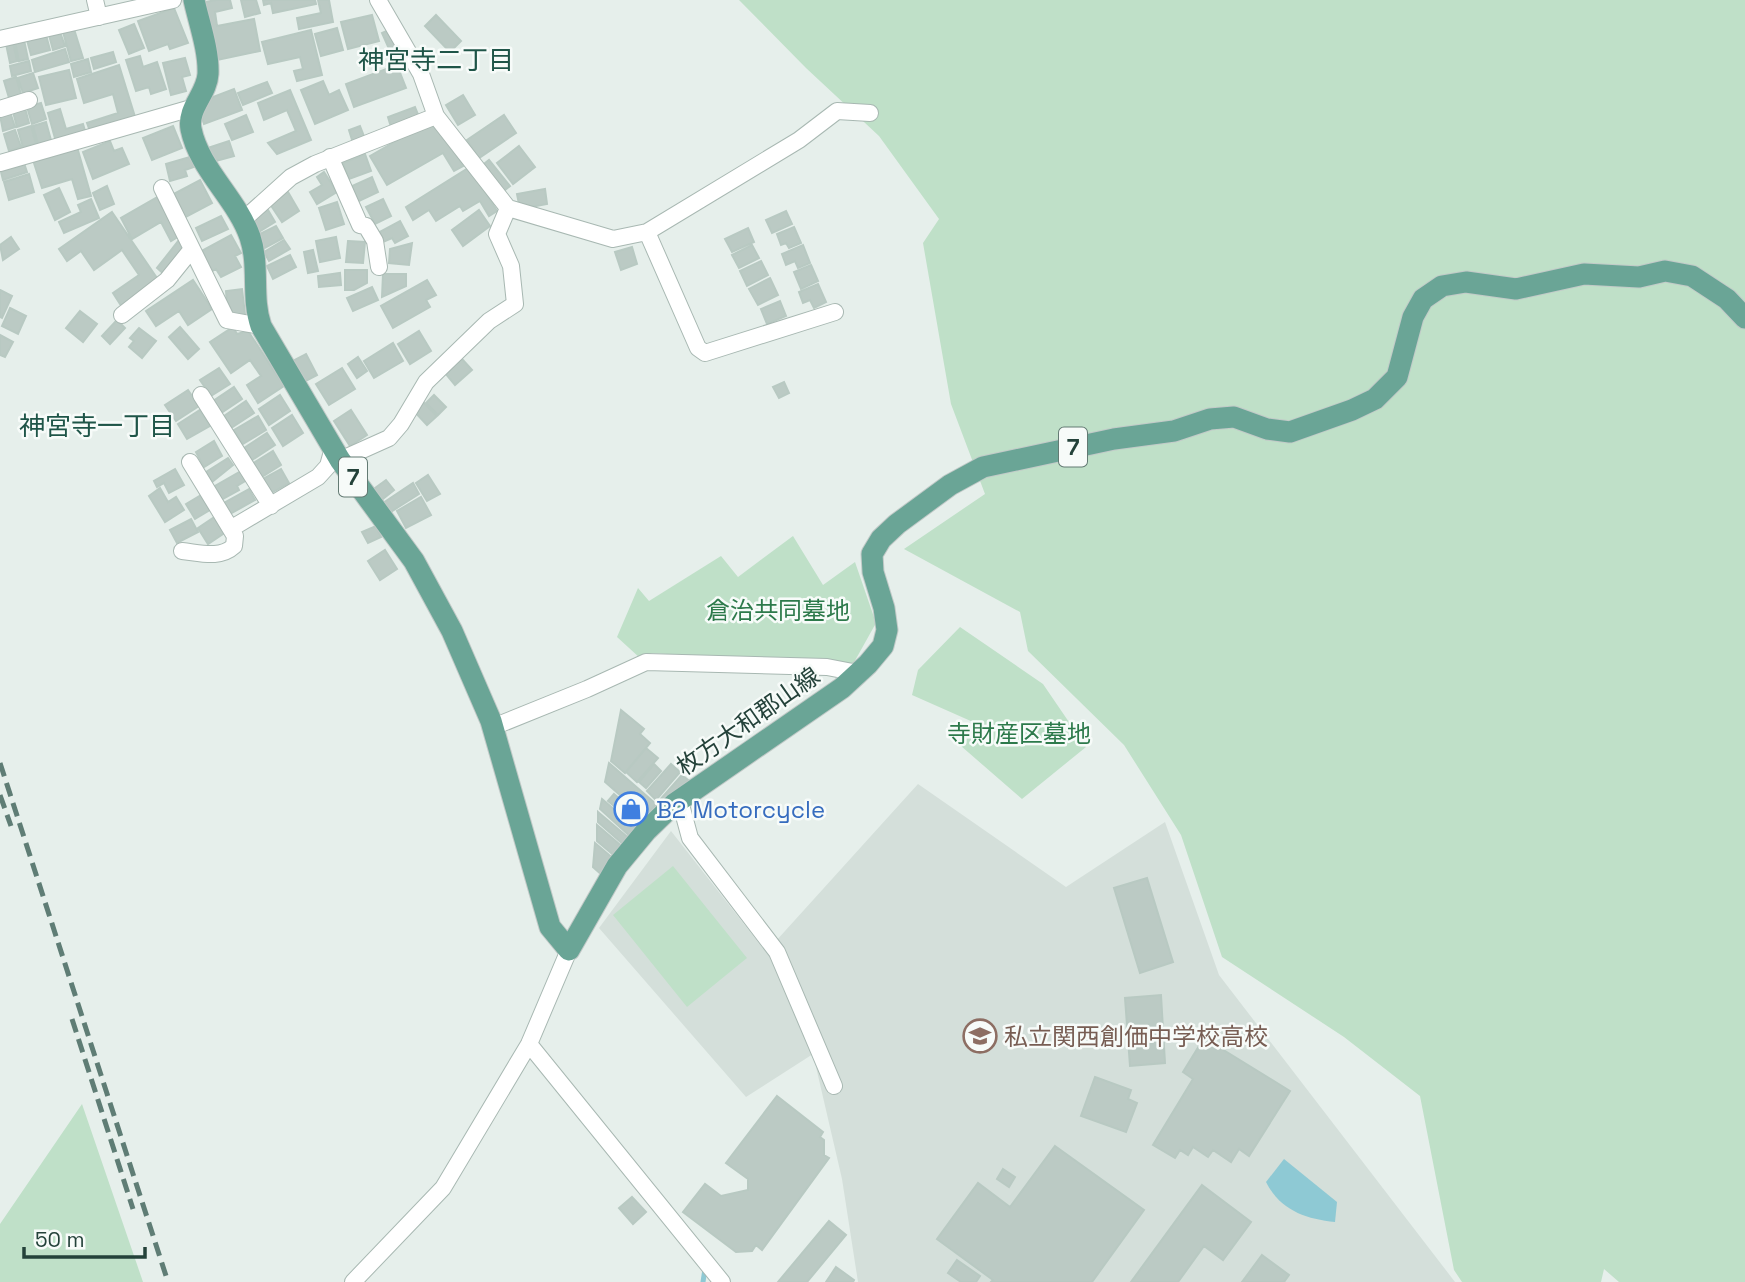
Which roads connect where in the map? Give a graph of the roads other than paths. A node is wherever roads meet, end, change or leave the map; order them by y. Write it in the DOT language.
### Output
graph roads {
  1 [pos="95,0"];
  2 [pos="173,0"];
  3 [pos="194,0"];
  4 [pos="379,0"];
  5 [pos="99,17"];
  6 [pos="0,39"];
  7 [pos="29,100"];
  8 [pos="195,107"];
  9 [pos="0,109"];
  10 [pos="870,113"];
  11 [pos="436,116"];
  12 [pos="330,157"];
  13 [pos="0,163"];
  14 [pos="162,188"];
  15 [pos="508,208"];
  16 [pos="242,221"];
  17 [pos="647,232"];
  18 [pos="192,249"];
  19 [pos="379,267"];
  20 [pos="835,312"];
  21 [pos="122,314"];
  22 [pos="1745,318"];
  23 [pos="261,327"];
  24 [pos="201,395"];
  25 [pos="336,454"];
  26 [pos="190,462"];
  27 [pos="271,506"];
  28 [pos="232,528"];
  29 [pos="182,551"];
  30 [pos="858,673"];
  31 [pos="493,727"];
  32 [pos="680,801"];
  33 [pos="569,950"];
  34 [pos="529,1044"];
  35 [pos="834,1086"];
  36 [pos="353,1282"];
  37 [pos="722,1282"];
  1 -- 5 [label="street"];
  2 -- 5 [label="street"];
  3 -- 8 [label="main road, 7"];
  4 -- 11 [label="street"];
  5 -- 6 [label="street"];
  7 -- 9 [label="street"];
  8 -- 13 [label="street"];
  8 -- 16 [label="main road, 7"];
  10 -- 17 [label="street"];
  11 -- 12 [label="street"];
  11 -- 15 [label="street"];
  12 -- 16 [label="street"];
  12 -- 19 [label="street"];
  14 -- 18 [label="street"];
  15 -- 17 [label="street"];
  15 -- 25 [label="street"];
  16 -- 23 [label="main road, 7"];
  17 -- 20 [label="street"];
  18 -- 21 [label="street"];
  18 -- 23 [label="street"];
  22 -- 30 [label="main road, 枚方大和郡山線 / 7"];
  23 -- 25 [label="main road, 7"];
  24 -- 27 [label="street"];
  25 -- 27 [label="street"];
  25 -- 31 [label="main road, 7"];
  26 -- 28 [label="street"];
  27 -- 28 [label="street"];
  28 -- 29 [label="street"];
  30 -- 31 [label="street"];
  30 -- 32 [label="main road, 枚方大和郡山線 / 7"];
  31 -- 33 [label="main road, 7"];
  32 -- 33 [label="main road, 枚方大和郡山線 / 7"];
  32 -- 35 [label="street"];
  33 -- 34 [label="street"];
  34 -- 36 [label="street"];
  34 -- 37 [label="street"];
}
